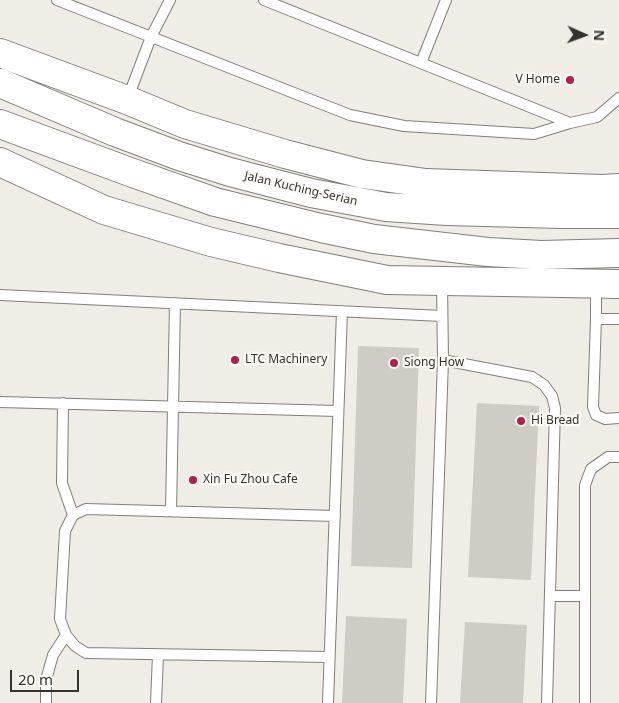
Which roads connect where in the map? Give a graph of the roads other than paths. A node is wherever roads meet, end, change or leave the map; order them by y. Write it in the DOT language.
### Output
graph roads {
  1 [pos="57,0"];
  2 [pos="170,0"];
  3 [pos="264,0"];
  4 [pos="446,0"];
  5 [pos="151,37"];
  6 [pos="0,53"];
  7 [pos="421,63"];
  8 [pos="0,83"];
  9 [pos="619,98"];
  10 [pos="127,100"];
  11 [pos="570,123"];
  12 [pos="0,124"];
  13 [pos="0,162"];
  14 [pos="619,188"];
  15 [pos="619,214"];
  16 [pos="619,253"];
  17 [pos="442,281"];
  18 [pos="608,284"];
  19 [pos="0,295"];
  20 [pos="175,303"];
  21 [pos="342,311"];
  22 [pos="442,316"];
  23 [pos="596,319"];
  24 [pos="619,319"];
  25 [pos="442,360"];
  26 [pos="0,402"];
  27 [pos="63,404"];
  28 [pos="172,406"];
  29 [pos="338,411"];
  30 [pos="619,418"];
  31 [pos="619,457"];
  32 [pos="171,511"];
  33 [pos="73,515"];
  34 [pos="335,516"];
  35 [pos="550,596"];
  36 [pos="585,596"];
  37 [pos="66,635"];
  38 [pos="158,654"];
  39 [pos="329,658"];
  40 [pos="46,703"];
  41 [pos="156,703"];
  42 [pos="328,703"];
  43 [pos="431,703"];
  44 [pos="547,703"];
  45 [pos="585,703"];
  1 -- 5 [label="lane"];
  2 -- 5 [label="lane"];
  3 -- 7 [label="lane"];
  4 -- 7 [label="lane"];
  5 -- 10 [label="lane"];
  5 -- 11 [label="lane"];
  6 -- 10 [label="highway"];
  7 -- 11 [label="lane"];
  8 -- 15 [label="highway, Jalan Kuching-Serian"];
  9 -- 11 [label="lane"];
  10 -- 14 [label="highway"];
  12 -- 16 [label="highway"];
  13 -- 17 [label="highway"];
  17 -- 18 [label="highway"];
  17 -- 22 [label="lane"];
  18 -- 23 [label="lane"];
  19 -- 20 [label="lane"];
  20 -- 21 [label="lane"];
  20 -- 28 [label="lane"];
  21 -- 22 [label="lane"];
  21 -- 29 [label="lane"];
  22 -- 25 [label="lane"];
  23 -- 24 [label="lane"];
  23 -- 30 [label="lane"];
  25 -- 35 [label="lane"];
  25 -- 43 [label="lane"];
  26 -- 27 [label="lane"];
  27 -- 28 [label="lane"];
  27 -- 33 [label="lane"];
  28 -- 29 [label="lane"];
  28 -- 32 [label="lane"];
  29 -- 34 [label="lane"];
  31 -- 36 [label="lane"];
  32 -- 33 [label="lane"];
  32 -- 34 [label="lane"];
  33 -- 37 [label="lane"];
  34 -- 39 [label="lane"];
  35 -- 36 [label="lane"];
  35 -- 44 [label="lane"];
  36 -- 45 [label="lane"];
  37 -- 38 [label="lane"];
  37 -- 40 [label="lane"];
  38 -- 39 [label="lane"];
  38 -- 41 [label="lane"];
  39 -- 42 [label="lane"];
}
